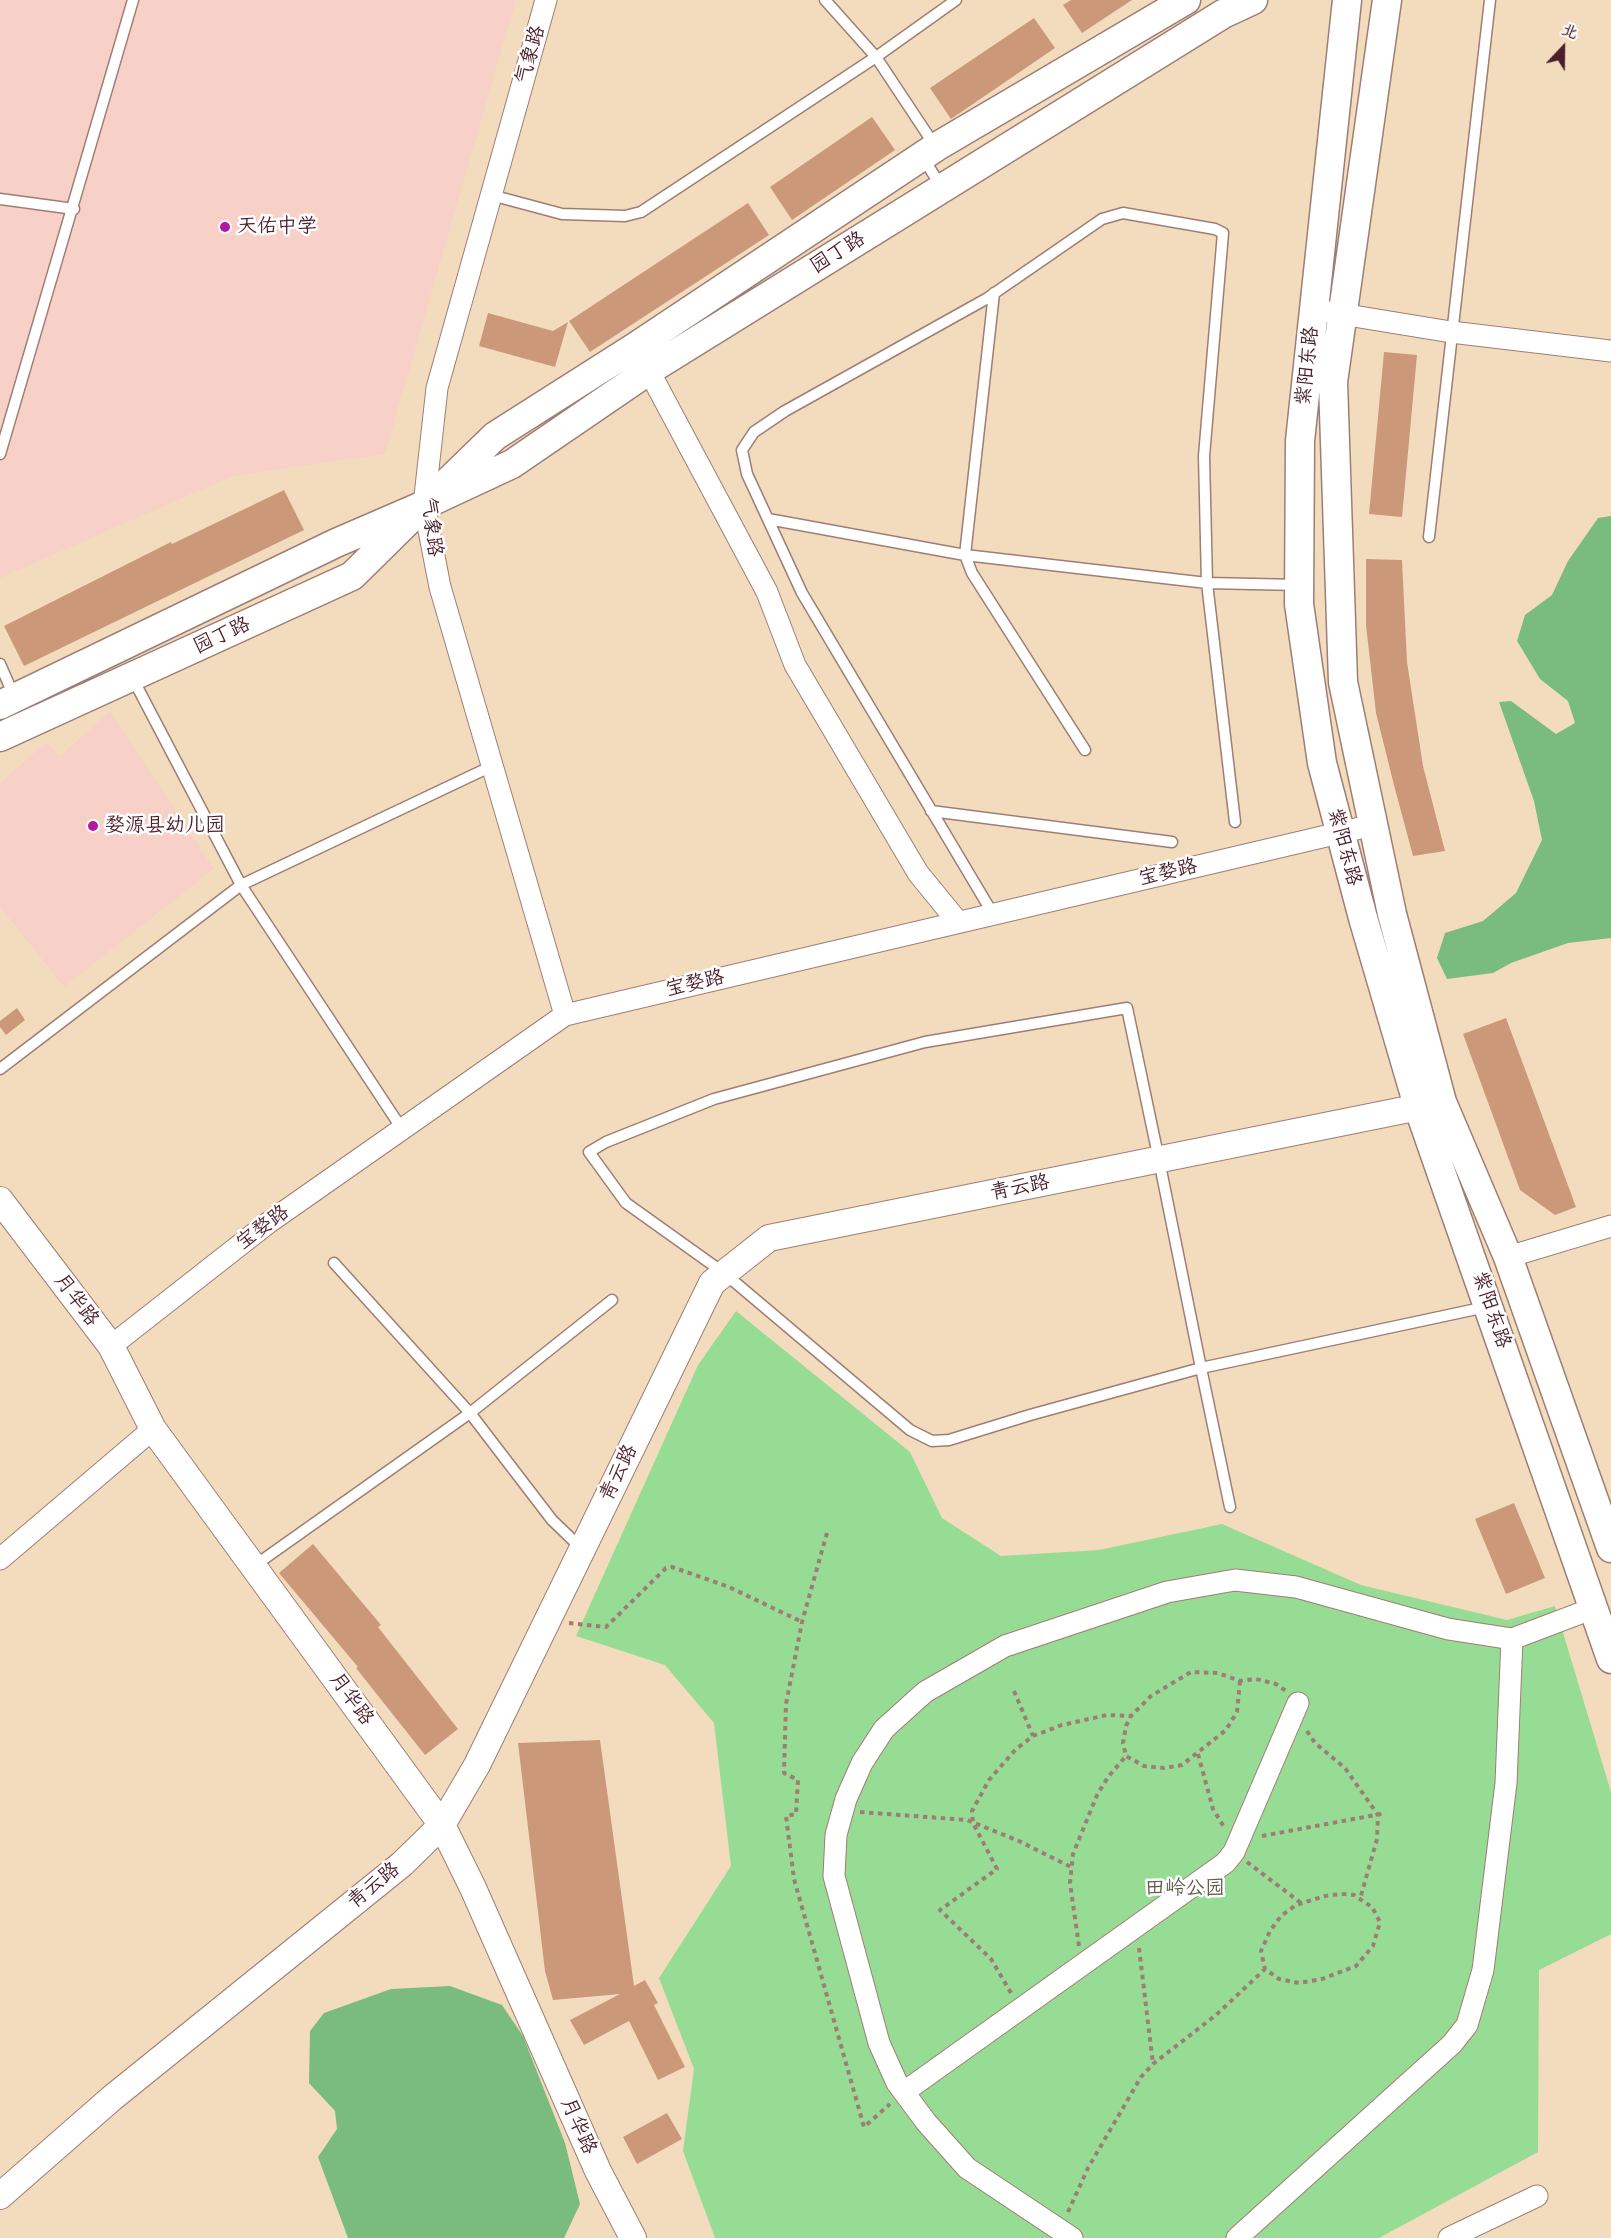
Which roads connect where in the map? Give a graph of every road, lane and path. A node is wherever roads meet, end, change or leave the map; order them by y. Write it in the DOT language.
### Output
graph roads {
  1 [pos="133,0"];
  2 [pos="546,0"];
  3 [pos="825,0"];
  4 [pos="956,0"];
  5 [pos="1186,0"];
  6 [pos="1252,0"];
  7 [pos="1347,0"];
  8 [pos="1387,0"];
  9 [pos="1490,0"];
  10 [pos="876,57"];
  11 [pos="929,151"];
  12 [pos="942,188"];
  13 [pos="491,195"];
  14 [pos="0,199"];
  15 [pos="74,209"];
  16 [pos="994,293"];
  17 [pos="1314,309"];
  18 [pos="1343,315"];
  19 [pos="1451,333"];
  20 [pos="1611,351"];
  21 [pos="643,358"];
  22 [pos="0,454"];
  23 [pos="424,505"];
  24 [pos="768,519"];
  25 [pos="1428,537"];
  26 [pos="965,555"];
  27 [pos="1207,583"];
  28 [pos="1299,585"];
  29 [pos="0,664"];
  30 [pos="132,677"];
  31 [pos="16,710"];
  32 [pos="0,737"];
  33 [pos="1085,750"];
  34 [pos="492,765"];
  35 [pos="931,811"];
  36 [pos="1234,822"];
  37 [pos="1373,825"];
  38 [pos="1341,832"];
  39 [pos="1172,842"];
  40 [pos="241,885"];
  41 [pos="993,914"];
  42 [pos="958,922"];
  43 [pos="565,1015"];
  44 [pos="0,1069"];
  45 [pos="1431,1105"];
  46 [pos="402,1129"];
  47 [pos="1159,1160"];
  48 [pos="0,1200"];
  49 [pos="1611,1226"];
  50 [pos="1508,1257"];
  51 [pos="334,1263"];
  52 [pos="724,1273"];
  53 [pos="612,1300"];
  54 [pos="1489,1307"];
  55 [pos="111,1346"];
  56 [pos="1201,1368"];
  57 [pos="470,1413"];
  58 [pos="153,1429"];
  59 [pos="1230,1507"];
  60 [pos="1611,1548"];
  61 [pos="582,1549"];
  62 [pos="0,1559"];
  63 [pos="254,1566"];
  64 [pos="1594,1608"];
  65 [pos="547,1622"];
  66 [pos="802,1622"];
  67 [pos="1512,1639"];
  68 [pos="1609,1646"];
  69 [pos="1240,1681"];
  70 [pos="1014,1691"];
  71 [pos="1298,1703"];
  72 [pos="1131,1716"];
  73 [pos="1033,1736"];
  74 [pos="1198,1754"];
  75 [pos="1126,1756"];
  76 [pos="843,1811"];
  77 [pos="1386,1813"];
  78 [pos="1378,1815"];
  79 [pos="973,1823"];
  80 [pos="442,1825"];
  81 [pos="1237,1846"];
  82 [pos="1071,1867"];
  83 [pos="1360,1899"];
  84 [pos="1302,1903"];
  85 [pos="1137,1926"];
  86 [pos="1083,1964"];
  87 [pos="1265,1969"];
  88 [pos="1020,2009"];
  89 [pos="1153,2064"];
  90 [pos="904,2092"];
  91 [pos="0,2196"];
  92 [pos="1537,2196"];
  93 [pos="1066,2234"];
  94 [pos="633,2238"];
  95 [pos="1237,2238"];
  96 [pos="1449,2238"];
  1 -- 15 [label="lane"];
  2 -- 13 [label="street, 气象路"];
  3 -- 10 [label="lane"];
  4 -- 10 [label="lane"];
  5 -- 11 [label="main road, 园丁路"];
  6 -- 12 [label="main road, 园丁路"];
  7 -- 17 [label="main road, 紫阳东路"];
  8 -- 18 [label="main road, 紫阳东路"];
  9 -- 19 [label="lane"];
  10 -- 11 [label="lane"];
  10 -- 13 [label="lane"];
  11 -- 12 [label="lane"];
  11 -- 21 [label="main road, 园丁路"];
  12 -- 21 [label="main road, 园丁路"];
  13 -- 23 [label="street, 气象路"];
  14 -- 15 [label="lane"];
  15 -- 22 [label="lane"];
  16 -- 24 [label="lane"];
  16 -- 26 [label="lane"];
  16 -- 27 [label="lane"];
  17 -- 18 [label="street"];
  17 -- 28 [label="main road, 紫阳东路"];
  18 -- 19 [label="street"];
  18 -- 37 [label="main road, 紫阳东路"];
  19 -- 20 [label="street"];
  19 -- 25 [label="lane"];
  21 -- 23 [label="main road, 园丁路"];
  21 -- 42 [label="street"];
  23 -- 30 [label="main road, 园丁路"];
  23 -- 31 [label="main road, 园丁路"];
  23 -- 34 [label="street, 气象路"];
  24 -- 26 [label="lane"];
  24 -- 35 [label="lane"];
  26 -- 27 [label="lane"];
  26 -- 33 [label="lane"];
  27 -- 28 [label="lane"];
  27 -- 36 [label="lane"];
  28 -- 38 [label="main road, 紫阳东路"];
  29 -- 31 [label="lane"];
  30 -- 31 [label="main road, 园丁路"];
  30 -- 40 [label="lane"];
  31 -- 32 [label="main road, 园丁路"];
  34 -- 40 [label="lane"];
  34 -- 43 [label="street, 气象路"];
  35 -- 39 [label="lane"];
  35 -- 41 [label="lane"];
  37 -- 38 [label="street, 宝婺路"];
  37 -- 45 [label="main road, 紫阳东路"];
  38 -- 41 [label="street, 宝婺路"];
  38 -- 45 [label="main road, 紫阳东路"];
  40 -- 44 [label="lane"];
  40 -- 46 [label="lane"];
  41 -- 42 [label="street, 宝婺路"];
  42 -- 43 [label="street, 宝婺路"];
  43 -- 46 [label="street, 宝婺路"];
  45 -- 47 [label="street, 青云路"];
  45 -- 50 [label="main road, 紫阳东路"];
  45 -- 54 [label="main road, 紫阳东路"];
  46 -- 55 [label="street, 宝婺路"];
  47 -- 52 [label="street, 青云路"];
  47 -- 52 [label="lane"];
  47 -- 56 [label="lane"];
  48 -- 55 [label="street, 月华路"];
  49 -- 50 [label="street"];
  50 -- 60 [label="main road, 紫阳东路"];
  51 -- 57 [label="lane"];
  52 -- 56 [label="lane"];
  52 -- 61 [label="street, 青云路"];
  53 -- 57 [label="lane"];
  54 -- 56 [label="lane"];
  54 -- 64 [label="main road, 紫阳东路"];
  55 -- 58 [label="street, 月华路"];
  56 -- 59 [label="lane"];
  57 -- 61 [label="lane"];
  57 -- 63 [label="lane"];
  58 -- 62 [label="street"];
  58 -- 63 [label="street, 月华路"];
  61 -- 65 [label="street, 青云路"];
  63 -- 80 [label="street, 月华路"];
  64 -- 67 [label="street"];
  64 -- 68 [label="main road, 紫阳东路"];
  65 -- 66 [label="path"];
  65 -- 80 [label="street, 青云路"];
  67 -- 76 [label="street"];
  67 -- 95 [label="street"];
  69 -- 71 [label="path"];
  69 -- 72 [label="path"];
  69 -- 74 [label="path"];
  70 -- 73 [label="path"];
  71 -- 78 [label="path"];
  71 -- 81 [label="street"];
  72 -- 73 [label="path"];
  72 -- 75 [label="path"];
  73 -- 79 [label="path"];
  74 -- 75 [label="path"];
  74 -- 81 [label="path"];
  75 -- 82 [label="path"];
  76 -- 79 [label="path"];
  76 -- 90 [label="street"];
  77 -- 78 [label="path"];
  78 -- 81 [label="path"];
  78 -- 83 [label="path"];
  79 -- 82 [label="path"];
  79 -- 88 [label="path"];
  80 -- 91 [label="street, 青云路"];
  80 -- 94 [label="street, 月华路"];
  81 -- 84 [label="path"];
  81 -- 85 [label="street"];
  82 -- 86 [label="path"];
  83 -- 84 [label="path"];
  83 -- 87 [label="path"];
  84 -- 87 [label="path"];
  85 -- 86 [label="street"];
  85 -- 89 [label="path"];
  86 -- 88 [label="street"];
  87 -- 89 [label="path"];
  88 -- 90 [label="street"];
  89 -- 93 [label="path"];
  90 -- 93 [label="street"];
  92 -- 96 [label="street"];
}
